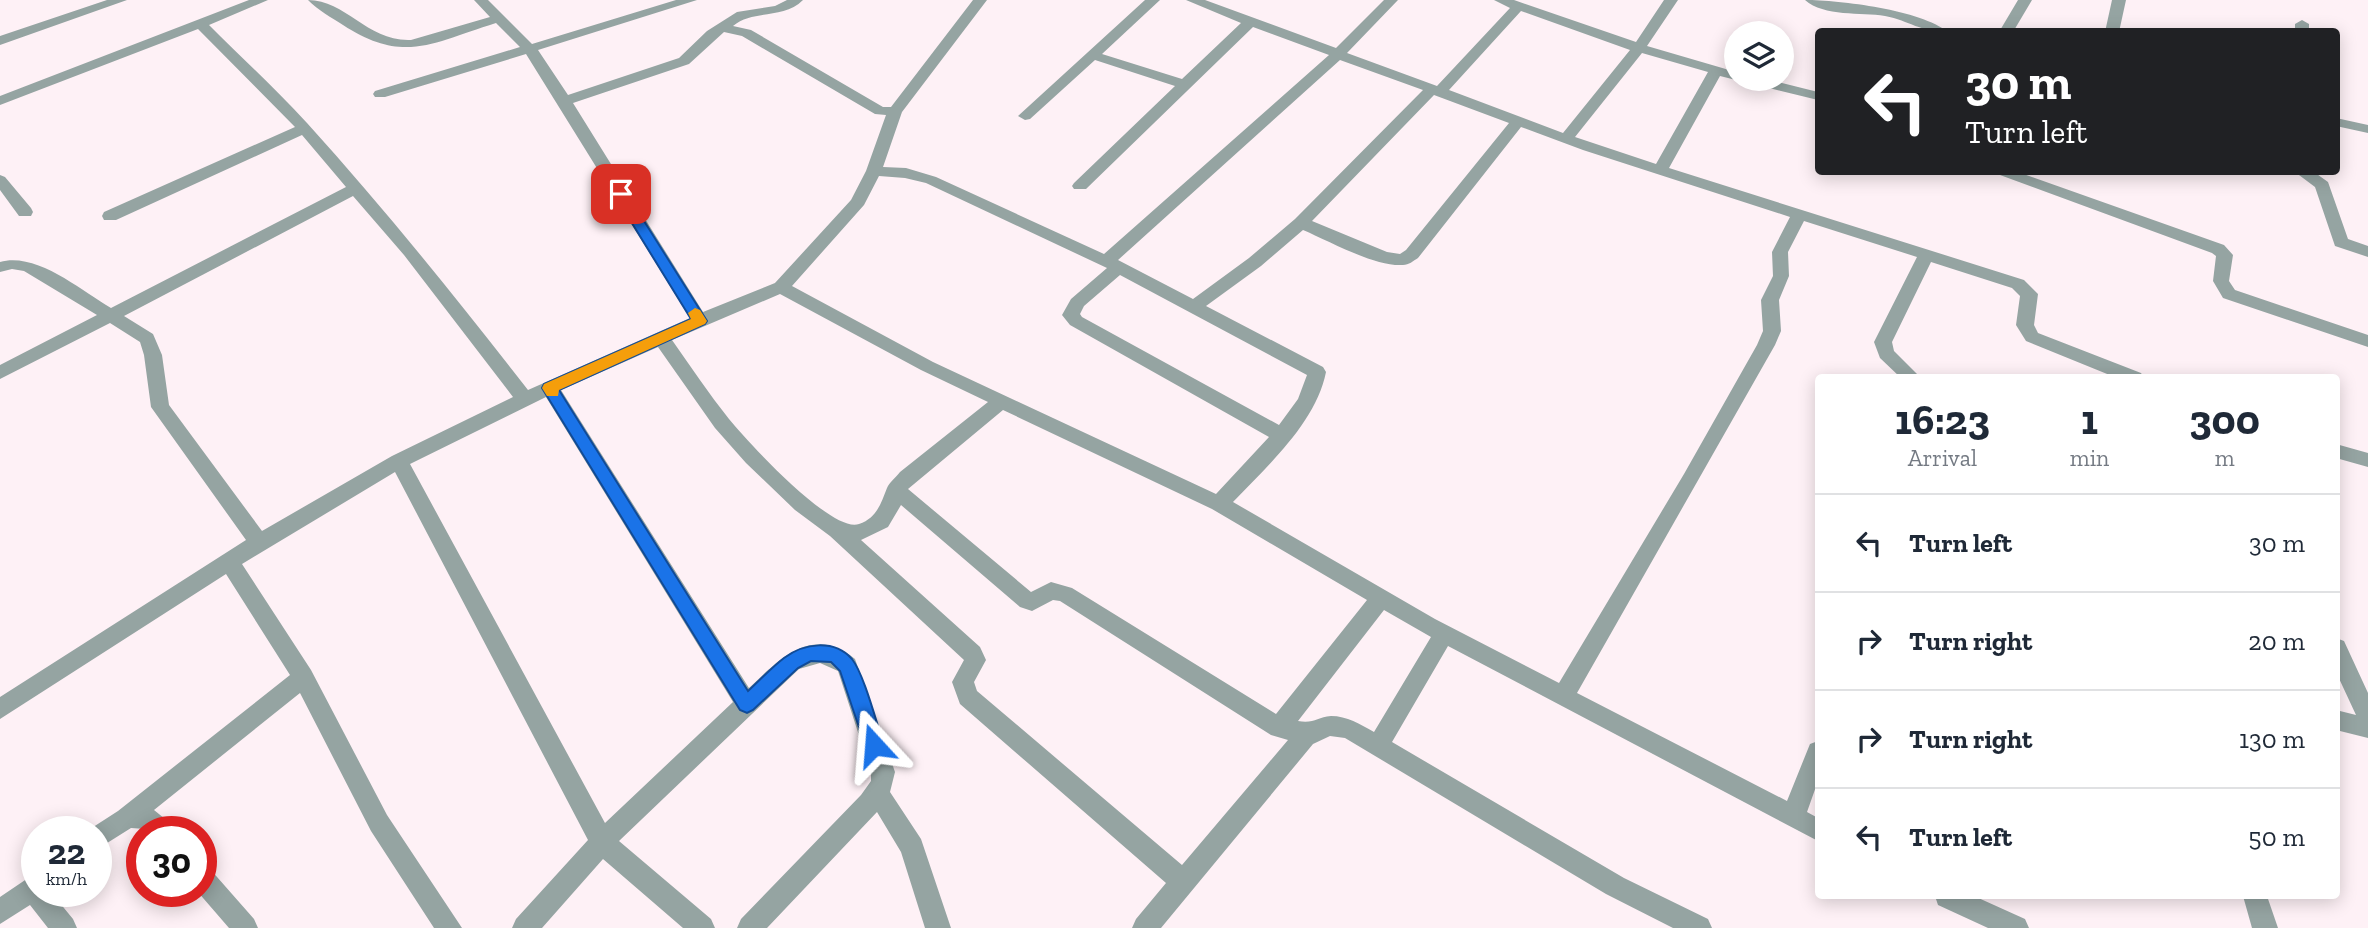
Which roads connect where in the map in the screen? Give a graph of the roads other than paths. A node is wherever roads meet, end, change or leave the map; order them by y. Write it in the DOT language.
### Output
graph roads {
  1 [pos="120,0"];
  2 [pos="315,0"];
  3 [pos="481,0"];
  4 [pos="690,0"];
  5 [pos="796,0"];
  6 [pos="980,0"];
  7 [pos="1153,0"];
  8 [pos="1193,0"];
  9 [pos="1391,0"];
  10 [pos="1501,0"];
  11 [pos="1671,0"];
  12 [pos="1812,0"];
  13 [pos="2025,0"];
  14 [pos="2119,0"];
  15 [pos="251,2"];
  16 [pos="1519,6"];
  17 [pos="1886,6"];
  18 [pos="499,18"];
  19 [pos="1252,20"];
  20 [pos="200,24"];
  21 [pos="723,28"];
  22 [pos="1933,28"];
  23 [pos="2008,28"];
  24 [pos="2113,28"];
  25 [pos="0,41"];
  26 [pos="529,48"];
  27 [pos="1639,48"];
  28 [pos="1092,55"];
  29 [pos="1337,55"];
  30 [pos="1716,71"];
  31 [pos="1724,73"];
  32 [pos="1185,85"];
  33 [pos="1794,90"];
  34 [pos="1435,91"];
  35 [pos="380,94"];
  36 [pos="1815,95"];
  37 [pos="0,101"];
  38 [pos="564,101"];
  39 [pos="895,111"];
  40 [pos="1025,116"];
  41 [pos="1518,121"];
  42 [pos="2340,123"];
  43 [pos="304,129"];
  44 [pos="2368,130"];
  45 [pos="1566,139"];
  46 [pos="1660,170"];
  47 [pos="874,171"];
  48 [pos="2013,175"];
  49 [pos="2307,175"];
  50 [pos="0,180"];
  51 [pos="1080,186"];
  52 [pos="356,188"];
  53 [pos="25,212"];
  54 [pos="1800,215"];
  55 [pos="110,216"];
  56 [pos="1301,223"];
  57 [pos="2368,252"];
  58 [pos="1926,255"];
  59 [pos="1113,264"];
  60 [pos="0,267"];
  61 [pos="781,288"];
  62 [pos="1193,307"];
  63 [pos="111,314"];
  64 [pos="699,321"];
  65 [pos="661,338"];
  66 [pos="2368,341"];
  67 [pos="0,373"];
  68 [pos="1908,374"];
  69 [pos="2119,374"];
  70 [pos="550,388"];
  71 [pos="524,399"];
  72 [pos="1002,401"];
  73 [pos="1281,435"];
  74 [pos="2340,452"];
  75 [pos="2368,460"];
  76 [pos="398,461"];
  77 [pos="897,490"];
  78 [pos="1219,504"];
  79 [pos="838,531"];
  80 [pos="258,542"];
  81 [pos="229,561"];
  82 [pos="1381,598"];
  83 [pos="1444,634"];
  84 [pos="2340,656"];
  85 [pos="303,677"];
  86 [pos="1563,696"];
  87 [pos="747,705"];
  88 [pos="0,709"];
  89 [pos="2368,717"];
  90 [pos="2340,721"];
  91 [pos="1279,728"];
  92 [pos="2368,728"];
  93 [pos="1307,734"];
  94 [pos="1378,746"];
  95 [pos="1815,759"];
  96 [pos="878,793"];
  97 [pos="129,816"];
  98 [pos="1793,816"];
  99 [pos="1815,828"];
  100 [pos="602,842"];
  101 [pos="1183,882"];
  102 [pos="21,896"];
  103 [pos="217,896"];
  104 [pos="1953,899"];
  105 [pos="2256,899"];
  106 [pos="49,907"];
  107 [pos="0,912"];
  108 [pos="64,928"];
  109 [pos="245,928"];
  110 [pos="449,928"];
  111 [pos="525,928"];
  112 [pos="702,928"];
  113 [pos="750,928"];
  114 [pos="938,928"];
  115 [pos="1145,928"];
  116 [pos="1699,928"];
  117 [pos="2016,928"];
  118 [pos="2265,928"];
  1 -- 25 [label="street"];
  2 -- 18 [label="street"];
  3 -- 18 [label="street"];
  4 -- 26 [label="street"];
  5 -- 21 [label="street"];
  6 -- 39 [label="street"];
  7 -- 28 [label="street"];
  8 -- 19 [label="street"];
  9 -- 29 [label="street"];
  10 -- 16 [label="street"];
  11 -- 27 [label="street"];
  12 -- 17 [label="street"];
  13 -- 23 [label="street"];
  14 -- 24 [label="street"];
  15 -- 20 [label="street"];
  16 -- 27 [label="street"];
  16 -- 34 [label="street"];
  17 -- 22 [label="street"];
  18 -- 26 [label="street"];
  19 -- 29 [label="street"];
  19 -- 32 [label="street"];
  20 -- 37 [label="street"];
  20 -- 43 [label="street"];
  21 -- 38 [label="street"];
  21 -- 39 [label="street"];
  26 -- 35 [label="street"];
  26 -- 38 [label="street"];
  27 -- 30 [label="street"];
  27 -- 45 [label="street"];
  28 -- 32 [label="street"];
  28 -- 40 [label="street"];
  29 -- 34 [label="street"];
  29 -- 59 [label="street"];
  30 -- 31 [label="street"];
  30 -- 46 [label="street"];
  32 -- 51 [label="street"];
  33 -- 36 [label="street"];
  34 -- 41 [label="street"];
  34 -- 56 [label="street"];
  38 -- 64 [label="street"];
  39 -- 47 [label="street"];
  41 -- 45 [label="street"];
  41 -- 56 [label="street"];
  42 -- 44 [label="street"];
  43 -- 52 [label="street"];
  43 -- 55 [label="street"];
  45 -- 46 [label="street"];
  46 -- 54 [label="street"];
  47 -- 59 [label="street"];
  47 -- 61 [label="street"];
  48 -- 66 [label="street"];
  49 -- 57 [label="street"];
  50 -- 53 [label="street"];
  52 -- 63 [label="street"];
  52 -- 71 [label="street"];
  54 -- 58 [label="street"];
  54 -- 86 [label="street"];
  56 -- 62 [label="street"];
  58 -- 68 [label="street"];
  58 -- 69 [label="street"];
  59 -- 62 [label="street"];
  59 -- 73 [label="street"];
  60 -- 63 [label="street"];
  61 -- 64 [label="street"];
  61 -- 72 [label="street"];
  62 -- 73 [label="street"];
  63 -- 67 [label="street"];
  63 -- 80 [label="street"];
  64 -- 65 [label="street"];
  65 -- 70 [label="street"];
  65 -- 79 [label="street"];
  70 -- 71 [label="street"];
  70 -- 87 [label="street"];
  71 -- 76 [label="street"];
  72 -- 77 [label="street"];
  72 -- 78 [label="street"];
  73 -- 78 [label="street"];
  74 -- 75 [label="street"];
  76 -- 80 [label="street"];
  76 -- 100 [label="street"];
  77 -- 79 [label="street"];
  77 -- 91 [label="street"];
  78 -- 82 [label="street"];
  79 -- 101 [label="street"];
  80 -- 81 [label="street"];
  81 -- 85 [label="street"];
  81 -- 88 [label="street"];
  82 -- 83 [label="street"];
  82 -- 91 [label="street"];
  83 -- 86 [label="street"];
  83 -- 94 [label="street"];
  84 -- 89 [label="street"];
  85 -- 97 [label="street"];
  85 -- 110 [label="street"];
  86 -- 98 [label="street"];
  87 -- 96 [label="street"];
  87 -- 100 [label="street"];
  90 -- 92 [label="street"];
  91 -- 93 [label="street"];
  93 -- 94 [label="street"];
  93 -- 101 [label="street"];
  94 -- 116 [label="street"];
  95 -- 98 [label="street"];
  96 -- 113 [label="street"];
  96 -- 114 [label="street"];
  98 -- 99 [label="street"];
  100 -- 111 [label="street"];
  100 -- 112 [label="street"];
  101 -- 115 [label="street"];
  102 -- 107 [label="street"];
  103 -- 109 [label="street"];
  104 -- 117 [label="street"];
  105 -- 118 [label="street"];
  106 -- 108 [label="street"];
}
